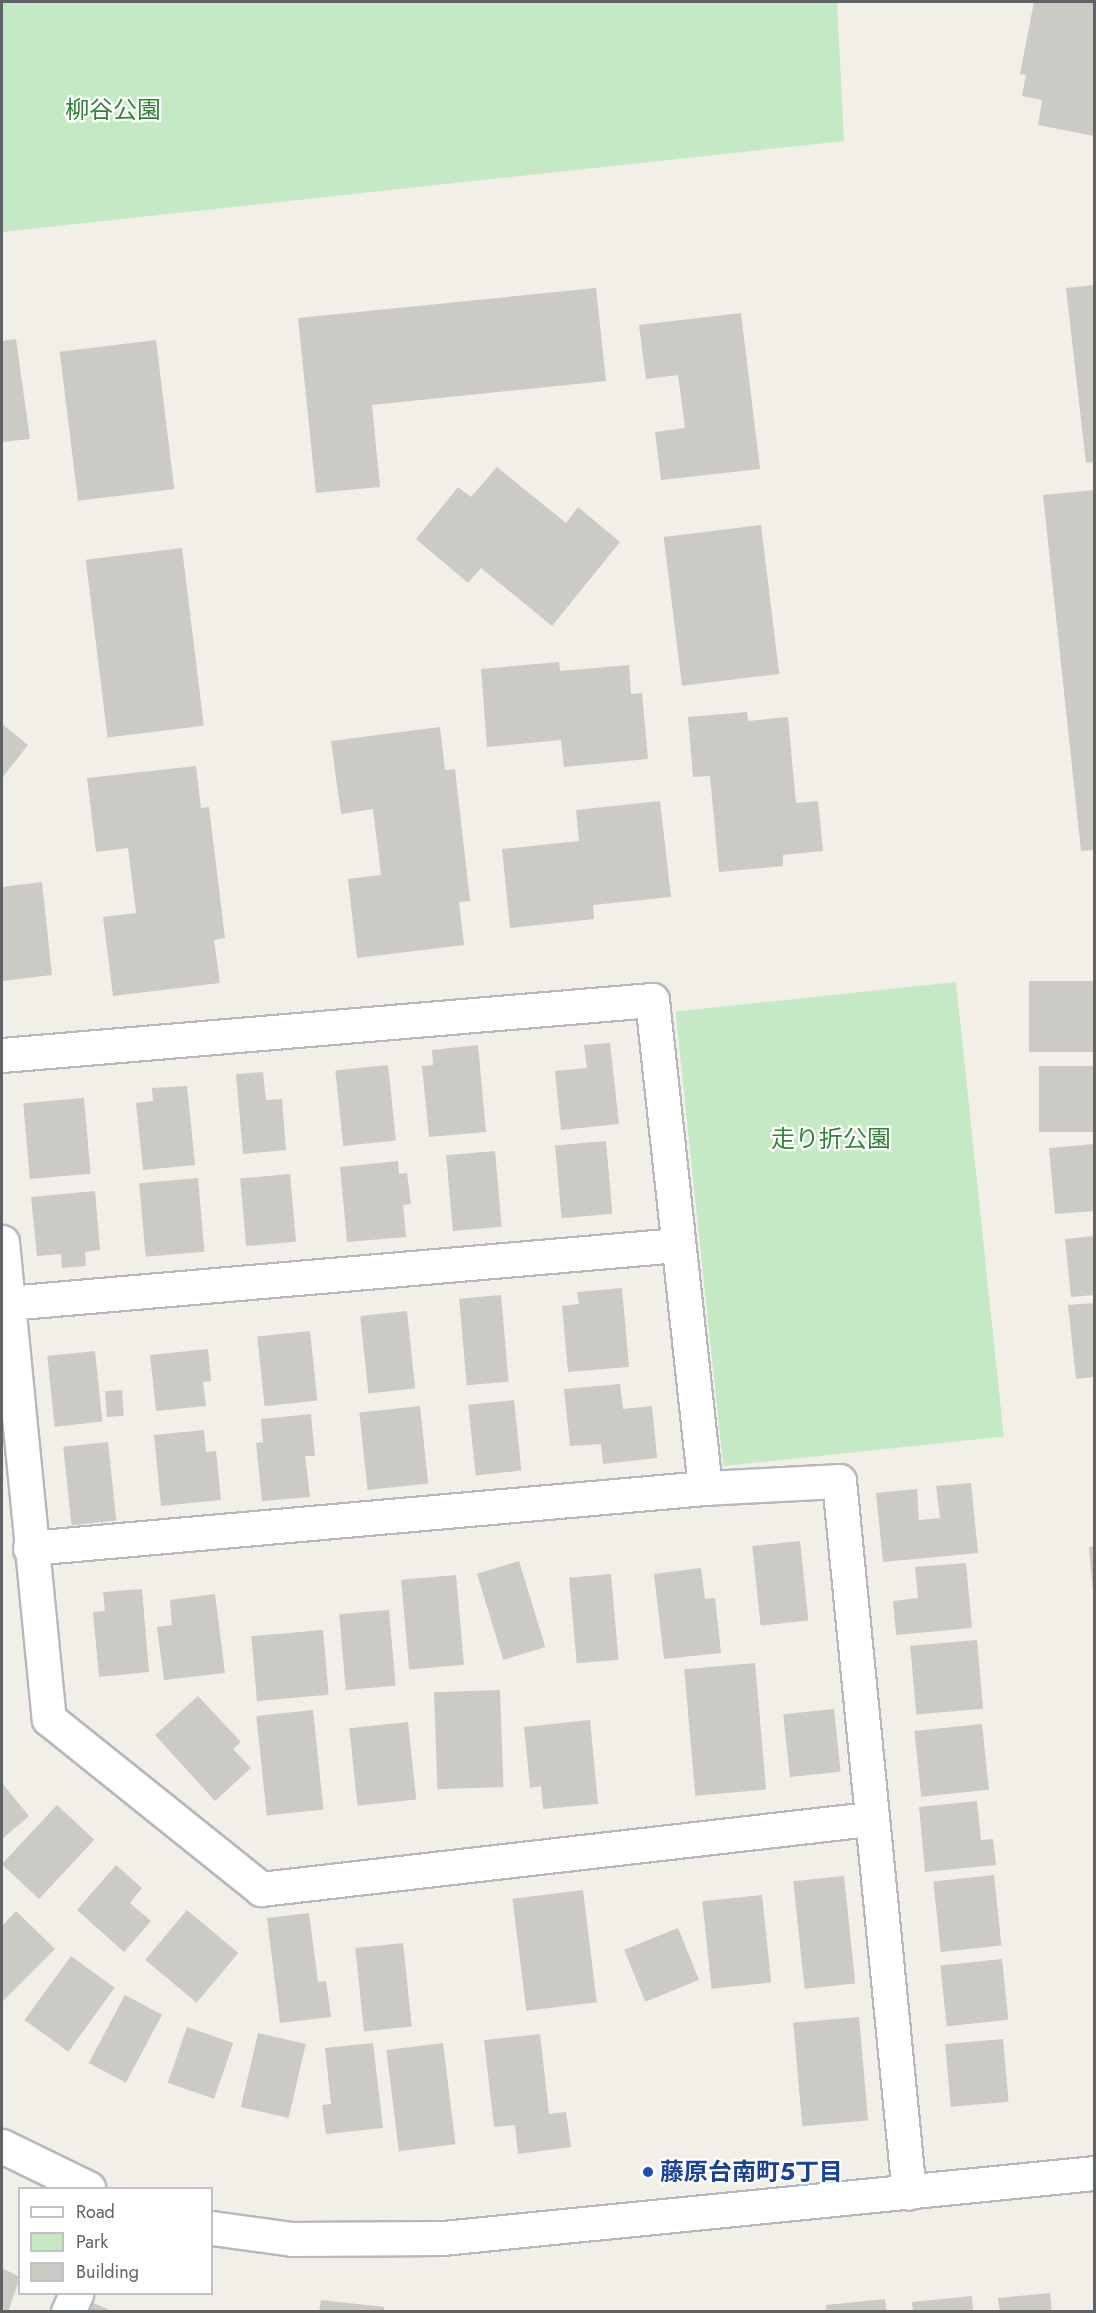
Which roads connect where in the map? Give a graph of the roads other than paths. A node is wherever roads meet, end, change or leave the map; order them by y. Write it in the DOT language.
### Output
graph roads {
  1 [pos="2,1055"];
  2 [pos="2,1242"];
  3 [pos="677,1245"];
  4 [pos="8,1303"];
  5 [pos="705,1488"];
  6 [pos="30,1548"];
  7 [pos="868,1819"];
  8 [pos="2,2146"];
  9 [pos="1095,2173"];
  10 [pos="86,2187"];
  11 [pos="909,2193"];
  12 [pos="213,2228"];
  13 [pos="76,2295"];
  14 [pos="68,2312"];
  1 -- 3 [label="street"];
  2 -- 4 [label="street"];
  3 -- 4 [label="street"];
  3 -- 5 [label="street"];
  4 -- 6 [label="street"];
  5 -- 6 [label="street"];
  5 -- 7 [label="street"];
  6 -- 7 [label="street"];
  7 -- 11 [label="street"];
  8 -- 10 [label="street"];
  9 -- 11 [label="street"];
  11 -- 12 [label="street"];
  13 -- 14 [label="street"];
}
